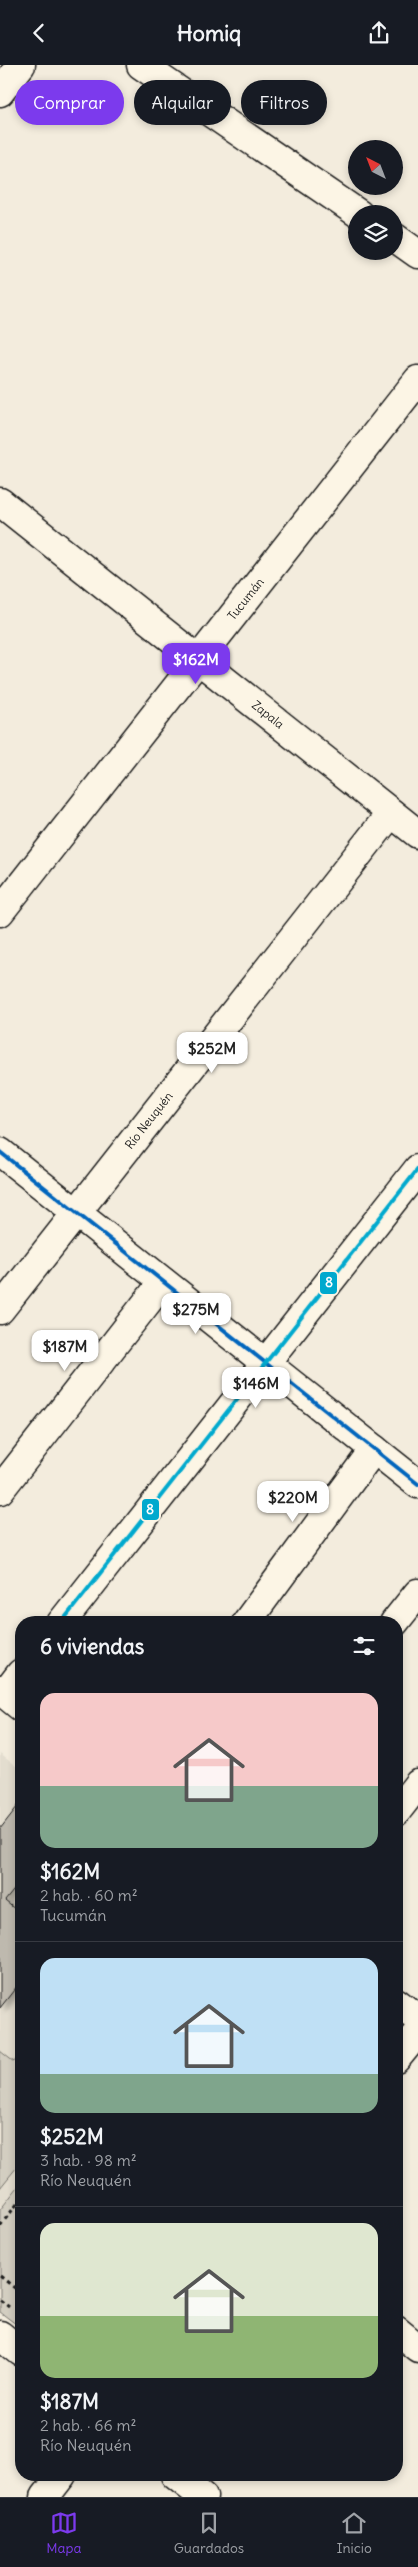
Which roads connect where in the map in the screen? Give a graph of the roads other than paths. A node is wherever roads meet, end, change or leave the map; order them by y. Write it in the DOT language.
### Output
graph roads {
  1 [pos="21,65"];
  2 [pos="141,65"];
  3 [pos="0,92"];
  4 [pos="348,206"];
  5 [pos="403,243"];
  6 [pos="418,254"];
  7 [pos="416,386"];
  8 [pos="0,502"];
  9 [pos="198,660"];
  10 [pos="391,813"];
  11 [pos="418,835"];
  12 [pos="0,912"];
  13 [pos="0,1152"];
  14 [pos="418,1169"];
  15 [pos="76,1213"];
  16 [pos="163,1282"];
  17 [pos="0,1310"];
  18 [pos="265,1363"];
  19 [pos="374,1449"];
  20 [pos="418,1484"];
  21 [pos="0,1489"];
  22 [pos="418,1593"];
  23 [pos="66,1616"];
  24 [pos="251,1616"];
  25 [pos="400,1616"];
  26 [pos="15,1685"];
  27 [pos="9,1697"];
  28 [pos="418,1784"];
  29 [pos="403,1803"];
  30 [pos="403,2007"];
  31 [pos="418,2019"];
  32 [pos="418,2032"];
  33 [pos="403,2050"];
  34 [pos="0,2335"];
  35 [pos="403,2336"];
  36 [pos="15,2347"];
  37 [pos="418,2348"];
  38 [pos="57,2481"];
  39 [pos="183,2481"];
  40 [pos="45,2497"];
  41 [pos="203,2497"];
  1 -- 3 [label="street"];
  2 -- 4 [label="street"];
  5 -- 6 [label="street"];
  7 -- 9 [label="street, Tucumán"];
  8 -- 9 [label="street, Zapala"];
  9 -- 10 [label="street, Zapala"];
  9 -- 12 [label="street, Tucumán"];
  10 -- 11 [label="street, Zapala"];
  10 -- 15 [label="street, Río Neuquén"];
  13 -- 15 [label="street"];
  14 -- 18 [label="street"];
  15 -- 16 [label="street"];
  15 -- 17 [label="street, Río Neuquén"];
  16 -- 18 [label="street"];
  16 -- 21 [label="street"];
  18 -- 19 [label="street"];
  18 -- 23 [label="street"];
  19 -- 20 [label="street"];
  19 -- 24 [label="street"];
  22 -- 25 [label="street"];
  26 -- 27 [label="street"];
  28 -- 29 [label="street"];
  30 -- 31 [label="street"];
  32 -- 33 [label="street"];
  34 -- 36 [label="street"];
  35 -- 37 [label="street"];
  38 -- 40 [label="street"];
  39 -- 41 [label="street"];
}
